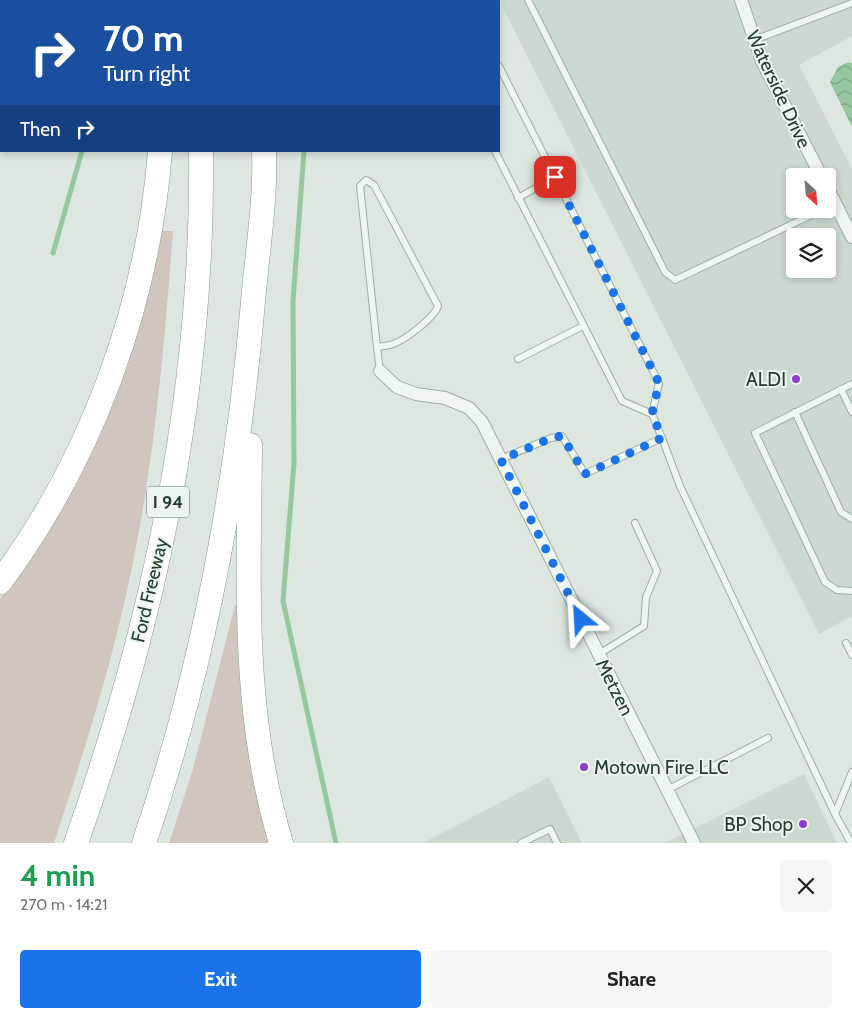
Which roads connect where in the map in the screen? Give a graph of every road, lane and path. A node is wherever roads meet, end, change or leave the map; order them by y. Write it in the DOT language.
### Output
graph roads {
  1 [pos="528,0"];
  2 [pos="741,0"];
  3 [pos="852,3"];
  4 [pos="754,40"];
  5 [pos="500,68"];
  6 [pos="160,152"];
  7 [pos="201,152"];
  8 [pos="264,152"];
  9 [pos="495,152"];
  10 [pos="817,168"];
  11 [pos="555,177"];
  12 [pos="518,198"];
  13 [pos="836,216"];
  14 [pos="806,218"];
  15 [pos="852,236"];
  16 [pos="582,326"];
  17 [pos="250,332"];
  18 [pos="377,347"];
  19 [pos="518,359"];
  20 [pos="380,371"];
  21 [pos="852,384"];
  22 [pos="841,389"];
  23 [pos="795,412"];
  24 [pos="852,412"];
  25 [pos="652,414"];
  26 [pos="662,438"];
  27 [pos="501,460"];
  28 [pos="852,519"];
  29 [pos="635,523"];
  30 [pos="0,582"];
  31 [pos="852,591"];
  32 [pos="846,643"];
  33 [pos="599,654"];
  34 [pos="852,655"];
  35 [pos="768,738"];
  36 [pos="852,772"];
  37 [pos="667,790"];
  38 [pos="835,814"];
  39 [pos="848,842"];
  40 [pos="76,843"];
  41 [pos="144,843"];
  42 [pos="281,843"];
  43 [pos="521,843"];
  44 [pos="557,843"];
  45 [pos="694,843"];
  1 -- 14 [label="lane"];
  2 -- 4 [label="street, Waterside Drive"];
  3 -- 4 [label="lane"];
  4 -- 10 [label="street, Waterside Drive"];
  5 -- 11 [label="lane"];
  6 -- 30 [label="highway"];
  7 -- 40 [label="highway, Ford Freeway / I 94"];
  8 -- 17 [label="highway"];
  9 -- 12 [label="lane"];
  11 -- 12 [label="lane"];
  11 -- 25 [label="lane"];
  12 -- 16 [label="lane"];
  13 -- 15 [label="street"];
  16 -- 19 [label="lane"];
  16 -- 25 [label="lane"];
  17 -- 41 [label="highway"];
  17 -- 42 [label="highway"];
  18 -- 18 [label="lane"];
  18 -- 20 [label="lane"];
  20 -- 27 [label="street, Metzen"];
  21 -- 22 [label="lane"];
  22 -- 23 [label="lane"];
  22 -- 24 [label="lane"];
  23 -- 28 [label="lane"];
  23 -- 31 [label="lane"];
  25 -- 26 [label="lane"];
  26 -- 27 [label="lane"];
  26 -- 38 [label="lane"];
  27 -- 33 [label="street, Metzen"];
  29 -- 33 [label="lane"];
  32 -- 34 [label="lane"];
  33 -- 37 [label="street, Metzen"];
  35 -- 37 [label="lane"];
  36 -- 38 [label="lane"];
  37 -- 45 [label="street, Metzen"];
  38 -- 39 [label="lane"];
  43 -- 44 [label="lane"];
}
